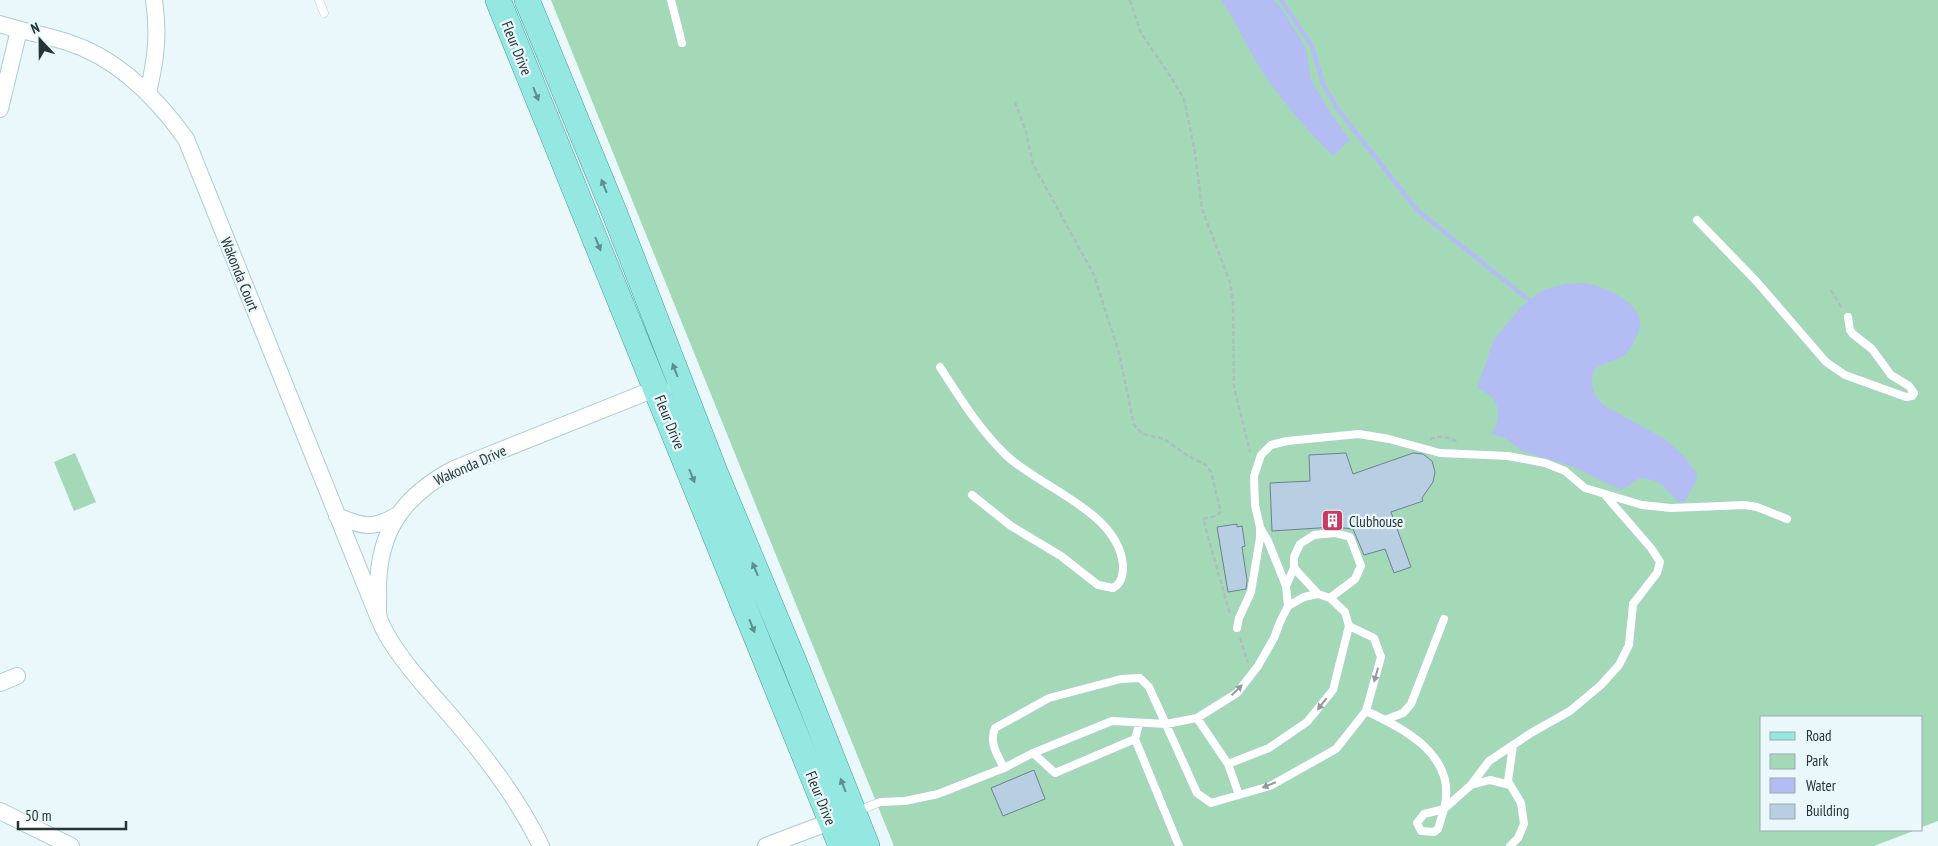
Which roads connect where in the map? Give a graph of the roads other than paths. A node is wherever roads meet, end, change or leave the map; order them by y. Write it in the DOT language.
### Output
graph roads {
  1 [pos="154,0"];
  2 [pos="318,0"];
  3 [pos="498,0"];
  4 [pos="527,0"];
  5 [pos="671,0"];
  6 [pos="324,12"];
  7 [pos="0,24"];
  8 [pos="19,30"];
  9 [pos="682,43"];
  10 [pos="148,92"];
  11 [pos="0,109"];
  12 [pos="1697,220"];
  13 [pos="1848,317"];
  14 [pos="940,366"];
  15 [pos="657,388"];
  16 [pos="689,405"];
  17 [pos="1605,494"];
  18 [pos="972,495"];
  19 [pos="399,514"];
  20 [pos="337,516"];
  21 [pos="1787,519"];
  22 [pos="1260,528"];
  23 [pos="1294,568"];
  24 [pos="1286,586"];
  25 [pos="1318,594"];
  26 [pos="1330,598"];
  27 [pos="1288,606"];
  28 [pos="379,619"];
  29 [pos="1444,619"];
  30 [pos="1349,626"];
  31 [pos="1237,628"];
  32 [pos="17,676"];
  33 [pos="0,683"];
  34 [pos="1366,711"];
  35 [pos="1197,718"];
  36 [pos="1385,720"];
  37 [pos="1139,724"];
  38 [pos="1166,724"];
  39 [pos="1136,739"];
  40 [pos="1513,745"];
  41 [pos="1033,753"];
  42 [pos="1228,764"];
  43 [pos="1004,768"];
  44 [pos="1471,785"];
  45 [pos="1510,785"];
  46 [pos="1239,795"];
  47 [pos="0,811"];
  48 [pos="854,813"];
  49 [pos="830,820"];
  50 [pos="71,846"];
  51 [pos="541,846"];
  52 [pos="766,846"];
  53 [pos="840,846"];
  54 [pos="867,846"];
  55 [pos="1179,846"];
  56 [pos="1510,846"];
  1 -- 10 [label="street"];
  2 -- 6 [label="lane"];
  3 -- 15 [label="main road, Fleur Drive, one-way"];
  16 -- 4 [label="main road, Fleur Drive, one-way"];
  5 -- 9 [label="lane"];
  7 -- 8 [label="street, Wakonda Court"];
  8 -- 10 [label="street, Wakonda Court"];
  8 -- 11 [label="street"];
  10 -- 20 [label="street, Wakonda Court"];
  12 -- 13 [label="lane"];
  14 -- 18 [label="lane"];
  15 -- 16 [label="street"];
  15 -- 19 [label="street, Wakonda Drive"];
  15 -- 49 [label="main road, Fleur Drive, one-way"];
  48 -- 16 [label="main road, Fleur Drive, one-way"];
  17 -- 21 [label="lane"];
  17 -- 22 [label="lane"];
  17 -- 40 [label="lane"];
  19 -- 20 [label="street"];
  19 -- 28 [label="street, Wakonda Drive"];
  20 -- 28 [label="street, Wakonda Court"];
  22 -- 24 [label="lane"];
  22 -- 31 [label="lane"];
  23 -- 24 [label="lane"];
  23 -- 25 [label="lane"];
  23 -- 26 [label="lane"];
  24 -- 27 [label="lane"];
  25 -- 26 [label="lane"];
  25 -- 27 [label="lane"];
  26 -- 30 [label="lane"];
  35 -- 27 [label="lane, one-way"];
  28 -- 51 [label="street"];
  29 -- 36 [label="lane"];
  30 -- 34 [label="lane, one-way"];
  30 -- 42 [label="lane, one-way"];
  32 -- 33 [label="street"];
  34 -- 36 [label="lane"];
  34 -- 46 [label="lane, one-way"];
  35 -- 38 [label="lane"];
  35 -- 42 [label="lane"];
  36 -- 44 [label="lane"];
  37 -- 38 [label="lane"];
  37 -- 39 [label="lane"];
  37 -- 41 [label="lane"];
  38 -- 43 [label="lane"];
  38 -- 46 [label="lane"];
  39 -- 41 [label="lane"];
  39 -- 55 [label="lane"];
  40 -- 44 [label="lane"];
  40 -- 45 [label="lane"];
  41 -- 43 [label="lane"];
  42 -- 46 [label="lane"];
  43 -- 48 [label="lane"];
  44 -- 45 [label="lane"];
  45 -- 56 [label="lane"];
  47 -- 50 [label="street"];
  48 -- 49 [label="street"];
  48 -- 54 [label="main road, Fleur Drive"];
  49 -- 52 [label="street"];
  49 -- 53 [label="main road, Fleur Drive"];
}
